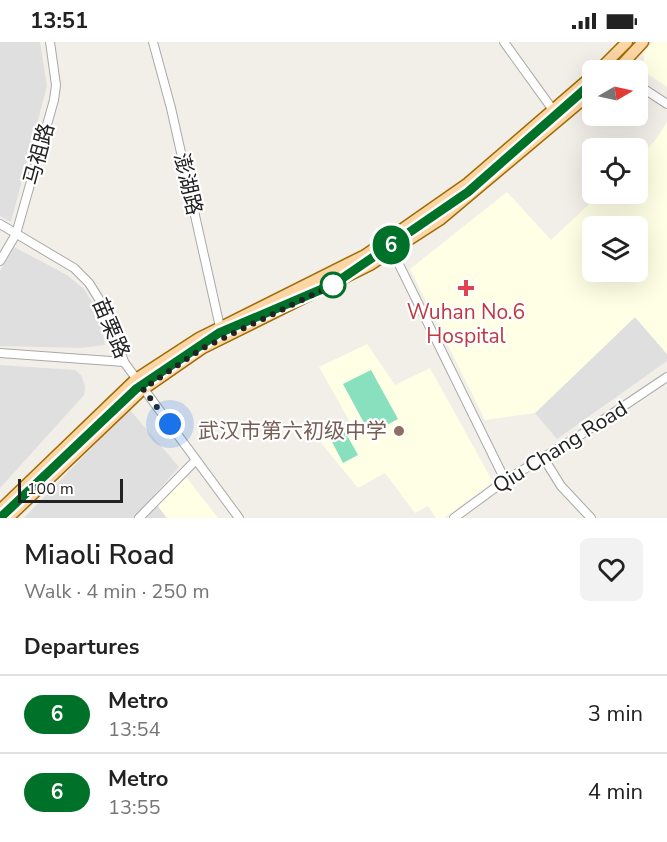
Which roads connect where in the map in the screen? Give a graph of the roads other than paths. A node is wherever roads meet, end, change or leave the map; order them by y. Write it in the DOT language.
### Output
graph roads {
  1 [pos="50,42"];
  2 [pos="153,42"];
  3 [pos="504,42"];
  4 [pos="627,42"];
  5 [pos="643,42"];
  6 [pos="618,60"];
  7 [pos="623,60"];
  8 [pos="582,85"];
  9 [pos="648,92"];
  10 [pos="582,101"];
  11 [pos="667,104"];
  12 [pos="553,110"];
  13 [pos="0,224"];
  14 [pos="16,234"];
  15 [pos="387,240"];
  16 [pos="393,250"];
  17 [pos="0,261"];
  18 [pos="220,327"];
  19 [pos="0,353"];
  20 [pos="124,362"];
  21 [pos="667,377"];
  22 [pos="136,380"];
  23 [pos="143,389"];
  24 [pos="543,458"];
  25 [pos="196,460"];
  26 [pos="505,480"];
  27 [pos="0,510"];
  28 [pos="8,518"];
  29 [pos="139,518"];
  30 [pos="239,518"];
  31 [pos="454,518"];
  32 [pos="591,518"];
  1 -- 14 [label="street, 马祖路"];
  2 -- 18 [label="street, 澎湖路"];
  3 -- 12 [label="street"];
  4 -- 6 [label="main road"];
  5 -- 7 [label="main road"];
  8 -- 12 [label="main road"];
  9 -- 11 [label="street"];
  10 -- 16 [label="main road"];
  12 -- 15 [label="main road"];
  13 -- 14 [label="street, 苗栗路"];
  14 -- 17 [label="street, 马祖路"];
  14 -- 20 [label="street, 苗栗路"];
  15 -- 16 [label="street"];
  15 -- 18 [label="main road"];
  16 -- 23 [label="main road"];
  16 -- 26 [label="street"];
  18 -- 22 [label="main road"];
  19 -- 20 [label="street"];
  20 -- 22 [label="street, 苗栗路"];
  21 -- 24 [label="street, Qiu Chang Road"];
  22 -- 23 [label="street, 苗栗路"];
  22 -- 27 [label="main road"];
  23 -- 25 [label="street, 苗栗路"];
  23 -- 28 [label="main road"];
  24 -- 26 [label="street, Qiu Chang Road"];
  24 -- 32 [label="street"];
  25 -- 29 [label="street"];
  25 -- 30 [label="street, 苗栗路"];
  26 -- 31 [label="street, Qiu Chang Road"];
}
